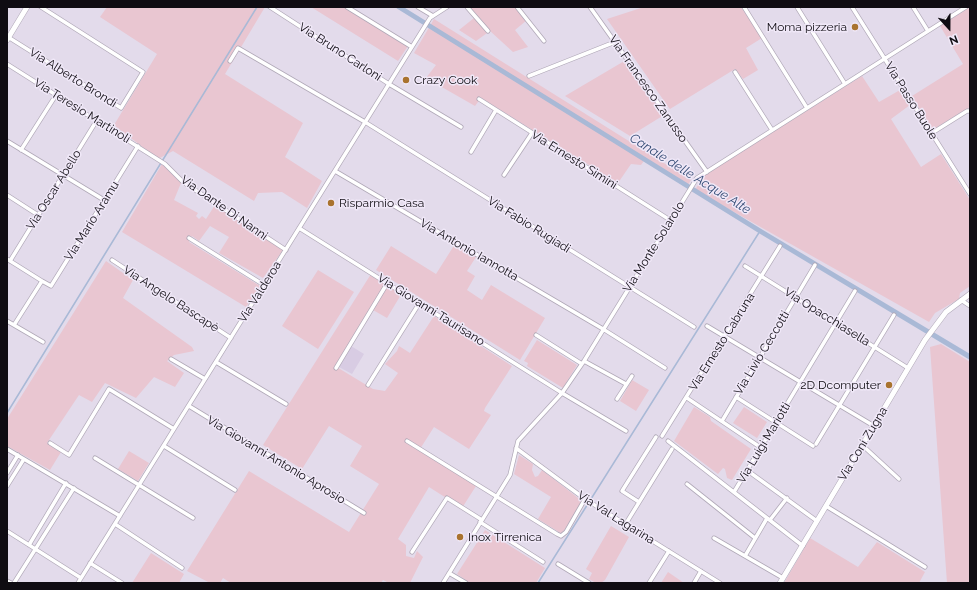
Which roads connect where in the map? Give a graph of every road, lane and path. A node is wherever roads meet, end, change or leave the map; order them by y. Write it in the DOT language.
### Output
graph roads {
  1 [pos="27,7"];
  2 [pos="41,7"];
  3 [pos="270,7"];
  4 [pos="347,7"];
  5 [pos="418,7"];
  6 [pos="447,7"];
  7 [pos="467,7"];
  8 [pos="517,7"];
  9 [pos="590,7"];
  10 [pos="744,7"];
  11 [pos="797,7"];
  12 [pos="852,7"];
  13 [pos="914,7"];
  14 [pos="965,7"];
  15 [pos="431,17"];
  16 [pos="488,31"];
  17 [pos="928,31"];
  18 [pos="7,38"];
  19 [pos="544,41"];
  20 [pos="615,42"];
  21 [pos="412,47"];
  22 [pos="884,59"];
  23 [pos="230,61"];
  24 [pos="7,64"];
  25 [pos="735,72"];
  26 [pos="529,76"];
  27 [pos="390,84"];
  28 [pos="845,84"];
  29 [pos="56,95"];
  30 [pos="479,99"];
  31 [pos="808,108"];
  32 [pos="496,110"];
  33 [pos="970,111"];
  34 [pos="97,120"];
  35 [pos="365,122"];
  36 [pos="461,127"];
  37 [pos="772,130"];
  38 [pos="532,133"];
  39 [pos="932,133"];
  40 [pos="7,141"];
  41 [pos="138,146"];
  42 [pos="21,150"];
  43 [pos="471,152"];
  44 [pos="164,164"];
  45 [pos="335,172"];
  46 [pos="707,172"];
  47 [pos="63,175"];
  48 [pos="504,175"];
  49 [pos="970,194"];
  50 [pos="7,195"];
  51 [pos="104,200"];
  52 [pos="38,215"];
  53 [pos="670,220"];
  54 [pos="299,228"];
  55 [pos="189,238"];
  56 [pos="780,246"];
  57 [pos="286,250"];
  58 [pos="9,260"];
  59 [pos="112,260"];
  60 [pos="815,265"];
  61 [pos="745,266"];
  62 [pos="762,277"];
  63 [pos="42,281"];
  64 [pos="388,282"];
  65 [pos="264,285"];
  66 [pos="629,287"];
  67 [pos="855,291"];
  68 [pos="970,294"];
  69 [pos="796,298"];
  70 [pos="961,300"];
  71 [pos="420,302"];
  72 [pos="970,306"];
  73 [pos="894,315"];
  74 [pos="7,321"];
  75 [pos="836,322"];
  76 [pos="14,325"];
  77 [pos="694,326"];
  78 [pos="707,326"];
  79 [pos="603,329"];
  80 [pos="536,336"];
  81 [pos="724,336"];
  82 [pos="231,338"];
  83 [pos="43,342"];
  84 [pos="876,348"];
  85 [pos="760,357"];
  86 [pos="171,359"];
  87 [pos="216,362"];
  88 [pos="583,362"];
  89 [pos="336,368"];
  90 [pos="666,368"];
  91 [pos="908,368"];
  92 [pos="632,376"];
  93 [pos="205,379"];
  94 [pos="800,382"];
  95 [pos="626,384"];
  96 [pos="368,385"];
  97 [pos="562,393"];
  98 [pos="736,397"];
  99 [pos="687,398"];
  100 [pos="617,399"];
  101 [pos="286,404"];
  102 [pos="839,405"];
  103 [pos="189,406"];
  104 [pos="722,421"];
  105 [pos="776,423"];
  106 [pos="874,426"];
  107 [pos="174,429"];
  108 [pos="626,431"];
  109 [pos="662,436"];
  110 [pos="656,437"];
  111 [pos="407,441"];
  112 [pos="668,441"];
  113 [pos="50,443"];
  114 [pos="862,445"];
  115 [pos="164,446"];
  116 [pos="760,447"];
  117 [pos="516,448"];
  118 [pos="7,449"];
  119 [pos="672,449"];
  120 [pos="18,455"];
  121 [pos="95,458"];
  122 [pos="24,459"];
  123 [pos="748,471"];
  124 [pos="7,473"];
  125 [pos="899,478"];
  126 [pos="66,483"];
  127 [pos="687,484"];
  128 [pos="140,485"];
  129 [pos="7,486"];
  130 [pos="74,488"];
  131 [pos="235,490"];
  132 [pos="734,492"];
  133 [pos="496,496"];
  134 [pos="787,498"];
  135 [pos="585,499"];
  136 [pos="639,502"];
  137 [pos="826,506"];
  138 [pos="364,513"];
  139 [pos="120,516"];
  140 [pos="193,518"];
  141 [pos="768,520"];
  142 [pos="481,521"];
  143 [pos="817,521"];
  144 [pos="114,524"];
  145 [pos="625,525"];
  146 [pos="7,531"];
  147 [pos="714,538"];
  148 [pos="755,538"];
  149 [pos="29,545"];
  150 [pos="803,546"];
  151 [pos="36,549"];
  152 [pos="669,551"];
  153 [pos="412,552"];
  154 [pos="745,556"];
  155 [pos="543,562"];
  156 [pos="90,563"];
  157 [pos="558,564"];
  158 [pos="925,567"];
  159 [pos="182,568"];
  160 [pos="701,571"];
  161 [pos="449,573"];
  162 [pos="81,578"];
  163 [pos="7,581"];
  164 [pos="781,581"];
  165 [pos="11,583"];
  166 [pos="14,583"];
  167 [pos="78,583"];
  168 [pos="122,583"];
  169 [pos="443,583"];
  170 [pos="466,583"];
  171 [pos="589,583"];
  172 [pos="649,583"];
  173 [pos="694,583"];
  174 [pos="720,583"];
  1 -- 18 [label="street"];
  2 -- 18 [label="street, Via Alberto Brondi"];
  3 -- 27 [label="street, Via Bruno Carloni"];
  4 -- 21 [label="street"];
  5 -- 15 [label="street"];
  6 -- 15 [label="street, Via Valderoa"];
  7 -- 16 [label="street"];
  8 -- 19 [label="street"];
  9 -- 20 [label="street, Via Francesco Zanusso"];
  10 -- 31 [label="street"];
  11 -- 28 [label="street"];
  12 -- 22 [label="street, Via Passo Buole"];
  13 -- 17 [label="street"];
  14 -- 17 [label="street, Via Monte Solarolo"];
  15 -- 21 [label="street, Via Valderoa"];
  17 -- 22 [label="street, Via Monte Solarolo"];
  20 -- 26 [label="street"];
  20 -- 46 [label="street, Via Francesco Zanusso"];
  21 -- 27 [label="street, Via Valderoa"];
  22 -- 28 [label="street, Via Monte Solarolo"];
  22 -- 39 [label="street, Via Passo Buole"];
  23 -- 35 [label="street, Via Fabio Rugiadi"];
  24 -- 29 [label="street, Via Teresio Martinoli"];
  25 -- 37 [label="street"];
  27 -- 35 [label="street, Via Valderoa"];
  27 -- 36 [label="street, Via Bruno Carloni"];
  28 -- 31 [label="street, Via Monte Solarolo"];
  29 -- 34 [label="street, Via Teresio Martinoli"];
  29 -- 42 [label="street"];
  30 -- 32 [label="street, Via Ernesto Simini"];
  31 -- 37 [label="street, Via Monte Solarolo"];
  32 -- 38 [label="street, Via Ernesto Simini"];
  32 -- 43 [label="street"];
  33 -- 39 [label="street"];
  34 -- 41 [label="street, Via Teresio Martinoli"];
  34 -- 47 [label="street, Via Oscar Abello"];
  35 -- 45 [label="street, Via Valderoa"];
  35 -- 66 [label="street, Via Fabio Rugiadi"];
  37 -- 46 [label="street, Via Monte Solarolo"];
  38 -- 48 [label="street"];
  38 -- 53 [label="street, Via Ernesto Simini"];
  39 -- 49 [label="street, Via Passo Buole"];
  40 -- 42 [label="street"];
  41 -- 44 [label="street, Via Teresio Martinoli"];
  41 -- 51 [label="street, Via Mario Aramu"];
  42 -- 47 [label="street"];
  44 -- 57 [label="street, Via Dante Di Nanni"];
  45 -- 54 [label="street, Via Valderoa"];
  45 -- 79 [label="street, Via Antonio Iannotta"];
  46 -- 53 [label="street, Via Monte Solarolo"];
  47 -- 51 [label="street"];
  47 -- 52 [label="street, Via Oscar Abello"];
  50 -- 52 [label="street"];
  51 -- 63 [label="street, Via Mario Aramu"];
  52 -- 58 [label="street, Via Oscar Abello"];
  53 -- 66 [label="street, Via Monte Solarolo"];
  54 -- 57 [label="street, Via Valderoa"];
  54 -- 64 [label="street, Via Giovanni Taurisano"];
  55 -- 65 [label="street"];
  56 -- 62 [label="street, Via Ernesto Cabruna"];
  57 -- 65 [label="street, Via Valderoa"];
  58 -- 63 [label="street"];
  59 -- 82 [label="street, Via Angelo Bascapè"];
  60 -- 69 [label="street, Via Livio Ceccotti"];
  61 -- 62 [label="street, Via Opacchiasella"];
  62 -- 69 [label="street, Via Opacchiasella"];
  62 -- 81 [label="street, Via Ernesto Cabruna"];
  63 -- 76 [label="street"];
  64 -- 71 [label="street, Via Giovanni Taurisano"];
  64 -- 89 [label="street"];
  65 -- 82 [label="street, Via Valderoa"];
  66 -- 77 [label="street, Via Fabio Rugiadi"];
  66 -- 79 [label="street, Via Monte Solarolo"];
  67 -- 75 [label="street, Via Luigi Mariotti"];
  68 -- 70 [label="street, Via Coni Zugna"];
  69 -- 75 [label="street, Via Opacchiasella"];
  69 -- 85 [label="street, Via Livio Ceccotti"];
  70 -- 72 [label="street"];
  70 -- 91 [label="street, Via Coni Zugna"];
  71 -- 96 [label="street"];
  71 -- 97 [label="street, Via Giovanni Taurisano"];
  73 -- 84 [label="street"];
  74 -- 76 [label="street"];
  75 -- 84 [label="street, Via Opacchiasella"];
  75 -- 94 [label="street, Via Luigi Mariotti"];
  76 -- 83 [label="street"];
  78 -- 81 [label="street"];
  79 -- 88 [label="street, Via Monte Solarolo"];
  79 -- 90 [label="street, Via Antonio Iannotta"];
  80 -- 88 [label="street"];
  81 -- 85 [label="street"];
  81 -- 99 [label="street, Via Ernesto Cabruna"];
  82 -- 87 [label="street, Via Valderoa"];
  84 -- 91 [label="street, Via Opacchiasella"];
  84 -- 102 [label="street"];
  85 -- 94 [label="street"];
  85 -- 98 [label="street, Via Livio Ceccotti"];
  86 -- 93 [label="street"];
  87 -- 93 [label="street, Via Valderoa"];
  87 -- 101 [label="street"];
  88 -- 95 [label="street"];
  88 -- 97 [label="street, Via Monte Solarolo"];
  91 -- 106 [label="street, Via Coni Zugna"];
  92 -- 95 [label="street"];
  93 -- 103 [label="street, Via Valderoa"];
  94 -- 102 [label="street"];
  94 -- 105 [label="street, Via Luigi Mariotti"];
  95 -- 100 [label="street"];
  97 -- 108 [label="street, Via Giovanni Taurisano"];
  97 -- 117 [label="street, Via Monte Solarolo"];
  98 -- 104 [label="street, Via Livio Ceccotti"];
  98 -- 105 [label="street"];
  99 -- 104 [label="street"];
  99 -- 109 [label="street, Via Ernesto Cabruna"];
  102 -- 105 [label="street"];
  102 -- 106 [label="street"];
  103 -- 107 [label="street, Via Valderoa"];
  103 -- 138 [label="street, Via Giovanni Antonio Aprosio"];
  104 -- 116 [label="street"];
  105 -- 116 [label="street, Via Luigi Mariotti"];
  106 -- 114 [label="street, Via Coni Zugna"];
  107 -- 113 [label="street"];
  107 -- 115 [label="street, Via Valderoa"];
  110 -- 136 [label="street"];
  111 -- 133 [label="street"];
  112 -- 132 [label="street"];
  114 -- 125 [label="street"];
  114 -- 137 [label="street, Via Coni Zugna"];
  115 -- 128 [label="street, Via Valderoa"];
  115 -- 131 [label="street"];
  116 -- 123 [label="street, Via Luigi Mariotti"];
  117 -- 133 [label="street, Via Monte Solarolo"];
  117 -- 135 [label="street, Via Val Lagarina"];
  118 -- 120 [label="street"];
  119 -- 136 [label="street"];
  120 -- 122 [label="street"];
  120 -- 124 [label="street"];
  121 -- 128 [label="street"];
  122 -- 126 [label="street"];
  122 -- 129 [label="street"];
  123 -- 132 [label="street, Via Luigi Mariotti"];
  123 -- 134 [label="street"];
  126 -- 130 [label="street"];
  126 -- 149 [label="street"];
  127 -- 148 [label="street"];
  128 -- 139 [label="street, Via Valderoa"];
  128 -- 140 [label="street"];
  130 -- 139 [label="street"];
  130 -- 151 [label="street"];
  132 -- 141 [label="street"];
  133 -- 135 [label="street"];
  133 -- 142 [label="street, Via Monte Solarolo"];
  134 -- 141 [label="street"];
  134 -- 143 [label="street"];
  135 -- 145 [label="street, Via Val Lagarina"];
  136 -- 145 [label="street"];
  137 -- 143 [label="street, Via Coni Zugna"];
  137 -- 158 [label="street"];
  139 -- 144 [label="street, Via Valderoa"];
  141 -- 148 [label="street"];
  141 -- 150 [label="street"];
  142 -- 153 [label="street"];
  142 -- 155 [label="street"];
  142 -- 161 [label="street, Via Monte Solarolo"];
  143 -- 150 [label="street, Via Coni Zugna"];
  144 -- 156 [label="street, Via Valderoa"];
  144 -- 159 [label="street"];
  145 -- 152 [label="street, Via Val Lagarina"];
  146 -- 149 [label="street"];
  147 -- 154 [label="street"];
  148 -- 154 [label="street"];
  149 -- 151 [label="street"];
  150 -- 164 [label="street, Via Coni Zugna"];
  151 -- 162 [label="street"];
  151 -- 166 [label="street"];
  152 -- 160 [label="street, Via Val Lagarina"];
  152 -- 172 [label="street"];
  154 -- 164 [label="street"];
  156 -- 162 [label="street, Via Valderoa"];
  156 -- 168 [label="street"];
  157 -- 171 [label="street"];
  160 -- 173 [label="street"];
  160 -- 174 [label="street, Via Val Lagarina"];
  161 -- 169 [label="street, Via Monte Solarolo"];
  161 -- 170 [label="street"];
  162 -- 167 [label="street, Via Valderoa"];
  163 -- 165 [label="street"];
}
